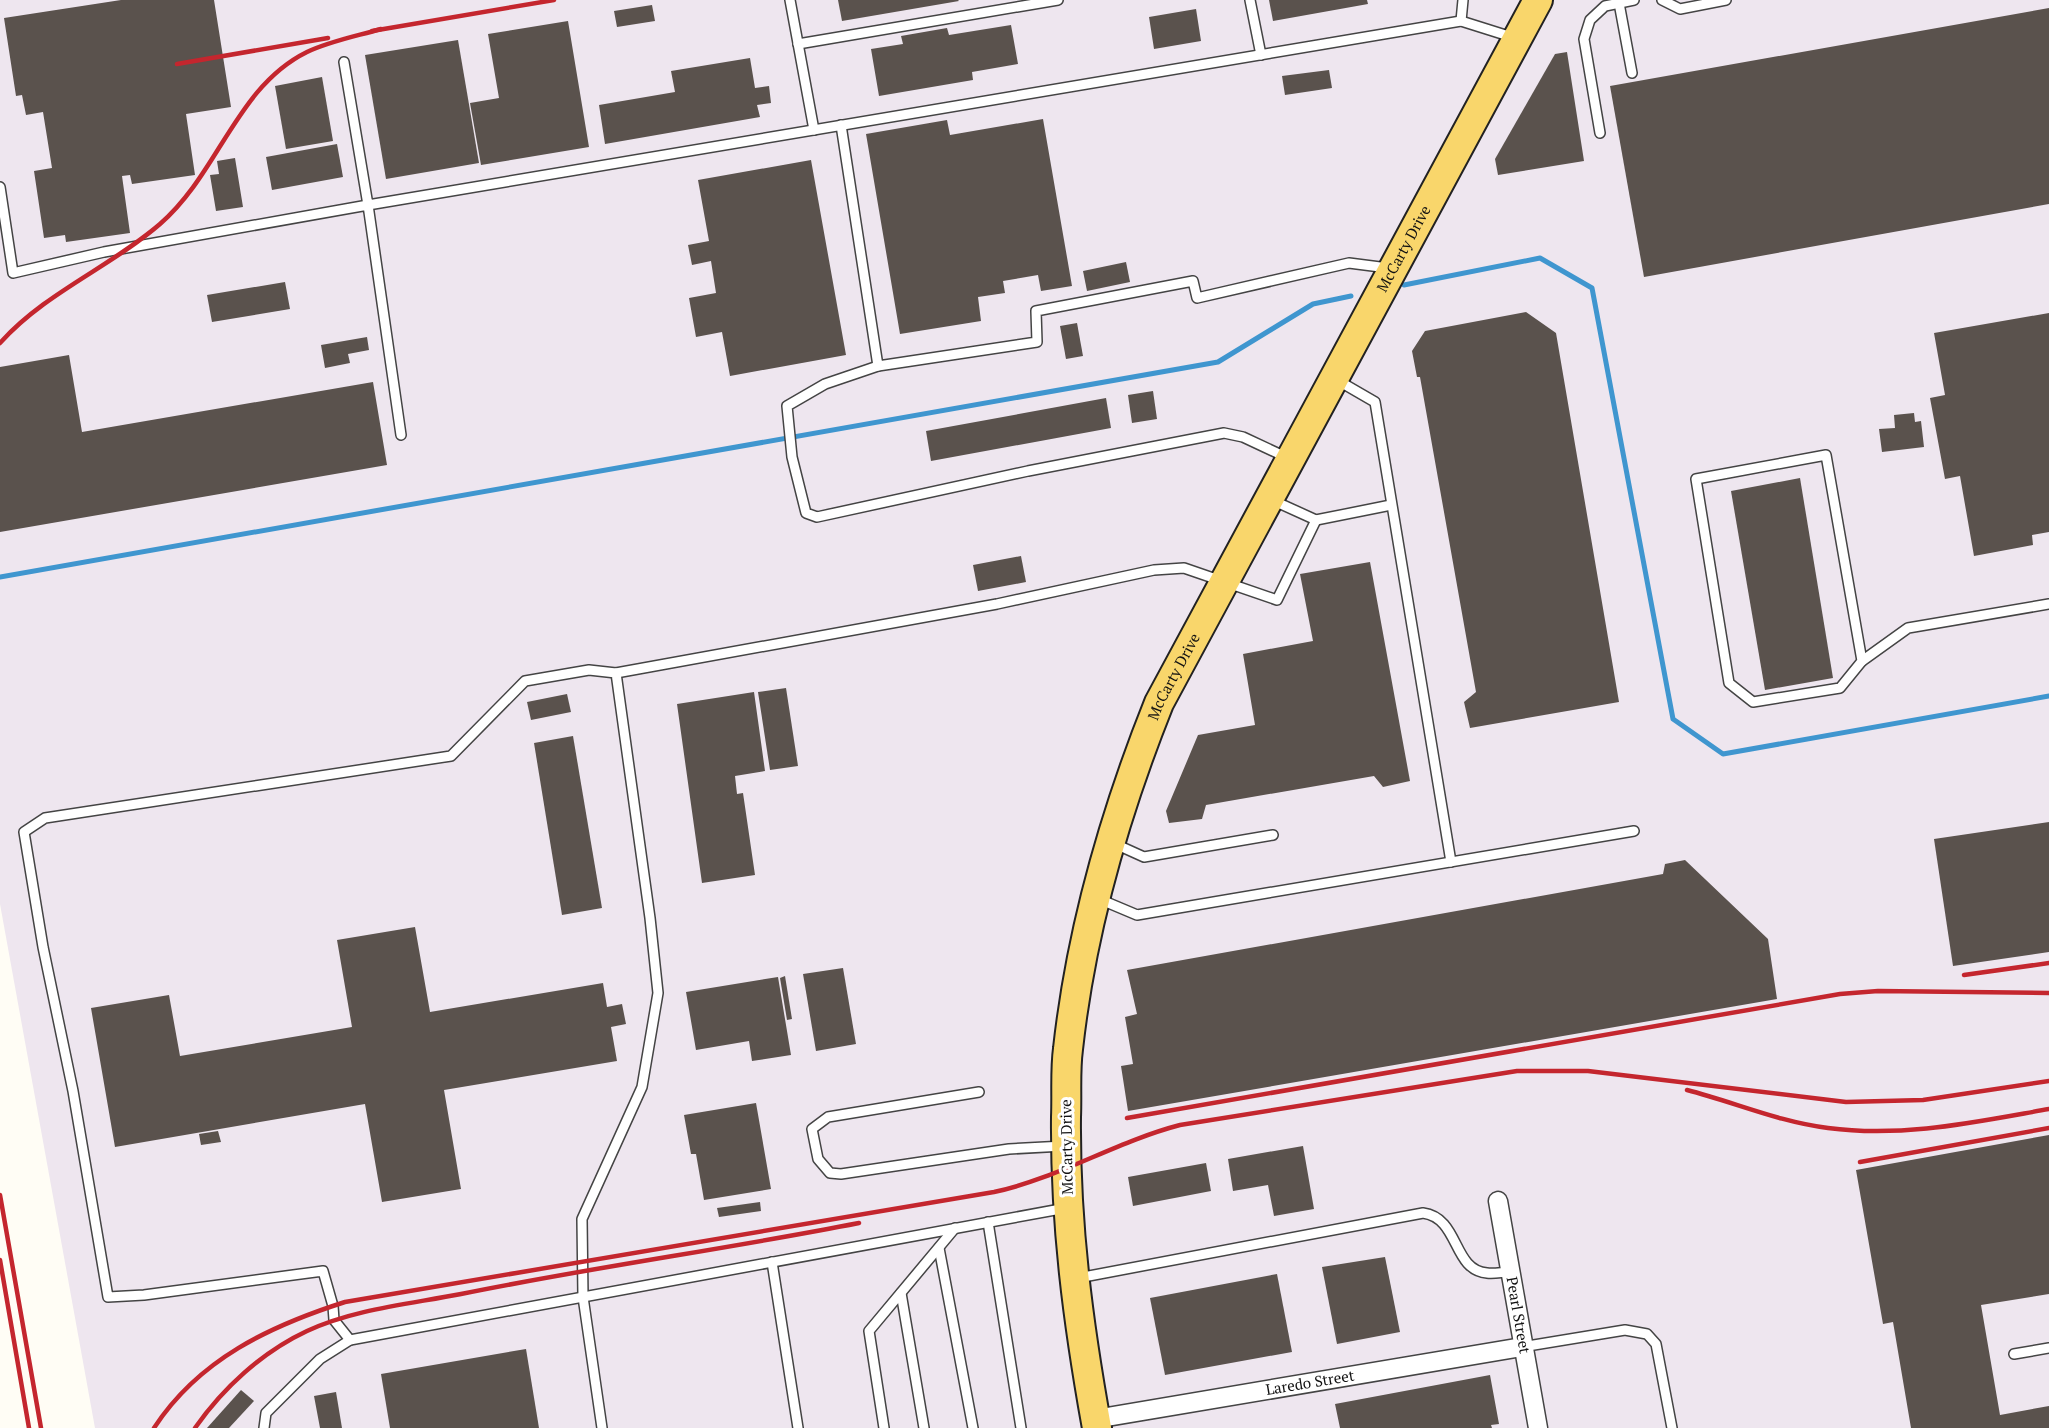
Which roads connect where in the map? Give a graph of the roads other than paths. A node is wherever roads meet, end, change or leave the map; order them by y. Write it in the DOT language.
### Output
graph roads {
  1 [pos="790,0"];
  2 [pos="1058,0"];
  3 [pos="1250,0"];
  4 [pos="1463,0"];
  5 [pos="1538,0"];
  6 [pos="1634,0"];
  7 [pos="1662,0"];
  8 [pos="1726,0"];
  9 [pos="1619,3"];
  10 [pos="1461,21"];
  11 [pos="1518,39"];
  12 [pos="798,44"];
  13 [pos="1261,55"];
  14 [pos="344,62"];
  15 [pos="1632,73"];
  16 [pos="841,125"];
  17 [pos="814,130"];
  18 [pos="1600,133"];
  19 [pos="0,187"];
  20 [pos="368,205"];
  21 [pos="1394,269"];
  22 [pos="878,366"];
  23 [pos="1335,379"];
  24 [pos="401,435"];
  25 [pos="1291,459"];
  26 [pos="1270,499"];
  27 [pos="1391,505"];
  28 [pos="1316,520"];
  29 [pos="1226,581"];
  30 [pos="2049,604"];
  31 [pos="1862,662"];
  32 [pos="616,674"];
  33 [pos="1634,831"];
  34 [pos="1273,835"];
  35 [pos="1111,842"];
  36 [pos="1451,862"];
  37 [pos="1096,898"];
  38 [pos="979,1092"];
  39 [pos="1066,1146"];
  40 [pos="1498,1201"];
  41 [pos="1068,1207"];
  42 [pos="988,1222"];
  43 [pos="955,1228"];
  44 [pos="939,1248"];
  45 [pos="772,1262"];
  46 [pos="1510,1272"];
  47 [pos="1072,1278"];
  48 [pos="901,1293"];
  49 [pos="583,1297"];
  50 [pos="350,1340"];
  51 [pos="1522,1347"];
  52 [pos="2049,1348"];
  53 [pos="2014,1354"];
  54 [pos="1096,1424"];
  55 [pos="264,1428"];
  56 [pos="602,1428"];
  57 [pos="798,1428"];
  58 [pos="885,1428"];
  59 [pos="924,1428"];
  60 [pos="973,1428"];
  61 [pos="1021,1428"];
  62 [pos="1538,1428"];
  63 [pos="1672,1428"];
  1 -- 12 [label="lane"];
  2 -- 12 [label="lane"];
  3 -- 13 [label="lane"];
  4 -- 10 [label="lane"];
  5 -- 11 [label="main road, McCarty Drive"];
  6 -- 9 [label="lane"];
  7 -- 8 [label="lane"];
  9 -- 15 [label="lane"];
  9 -- 18 [label="lane"];
  10 -- 11 [label="lane"];
  10 -- 13 [label="lane"];
  11 -- 21 [label="main road, McCarty Drive"];
  12 -- 17 [label="lane"];
  13 -- 16 [label="lane"];
  14 -- 20 [label="lane"];
  16 -- 17 [label="lane"];
  16 -- 22 [label="lane"];
  17 -- 20 [label="lane"];
  19 -- 20 [label="lane"];
  20 -- 24 [label="lane"];
  21 -- 22 [label="lane"];
  21 -- 23 [label="main road, McCarty Drive"];
  22 -- 25 [label="lane"];
  23 -- 25 [label="main road, McCarty Drive"];
  23 -- 27 [label="lane"];
  25 -- 26 [label="main road, McCarty Drive"];
  26 -- 28 [label="lane"];
  26 -- 29 [label="main road, McCarty Drive"];
  27 -- 28 [label="lane"];
  27 -- 36 [label="lane"];
  28 -- 29 [label="lane"];
  29 -- 32 [label="lane"];
  29 -- 35 [label="main road, McCarty Drive"];
  30 -- 31 [label="lane"];
  31 -- 31 [label="lane"];
  32 -- 49 [label="lane"];
  32 -- 50 [label="lane"];
  33 -- 36 [label="lane"];
  34 -- 35 [label="lane"];
  35 -- 37 [label="main road, McCarty Drive"];
  36 -- 37 [label="lane"];
  37 -- 39 [label="main road, McCarty Drive"];
  38 -- 39 [label="lane"];
  39 -- 41 [label="main road, McCarty Drive"];
  40 -- 46 [label="street, Pearl Street"];
  41 -- 42 [label="lane"];
  41 -- 47 [label="main road, McCarty Drive"];
  42 -- 43 [label="lane"];
  42 -- 61 [label="lane"];
  43 -- 44 [label="lane"];
  43 -- 45 [label="lane"];
  44 -- 48 [label="lane"];
  44 -- 60 [label="lane"];
  45 -- 49 [label="lane"];
  45 -- 57 [label="lane"];
  46 -- 47 [label="lane"];
  46 -- 51 [label="street, Pearl Street"];
  47 -- 54 [label="main road, McCarty Drive"];
  48 -- 58 [label="lane"];
  48 -- 59 [label="lane"];
  49 -- 50 [label="lane"];
  49 -- 56 [label="lane"];
  50 -- 55 [label="lane"];
  51 -- 54 [label="street, Laredo Street"];
  51 -- 62 [label="street, Pearl Street"];
  51 -- 63 [label="lane"];
  52 -- 53 [label="lane"];
}
